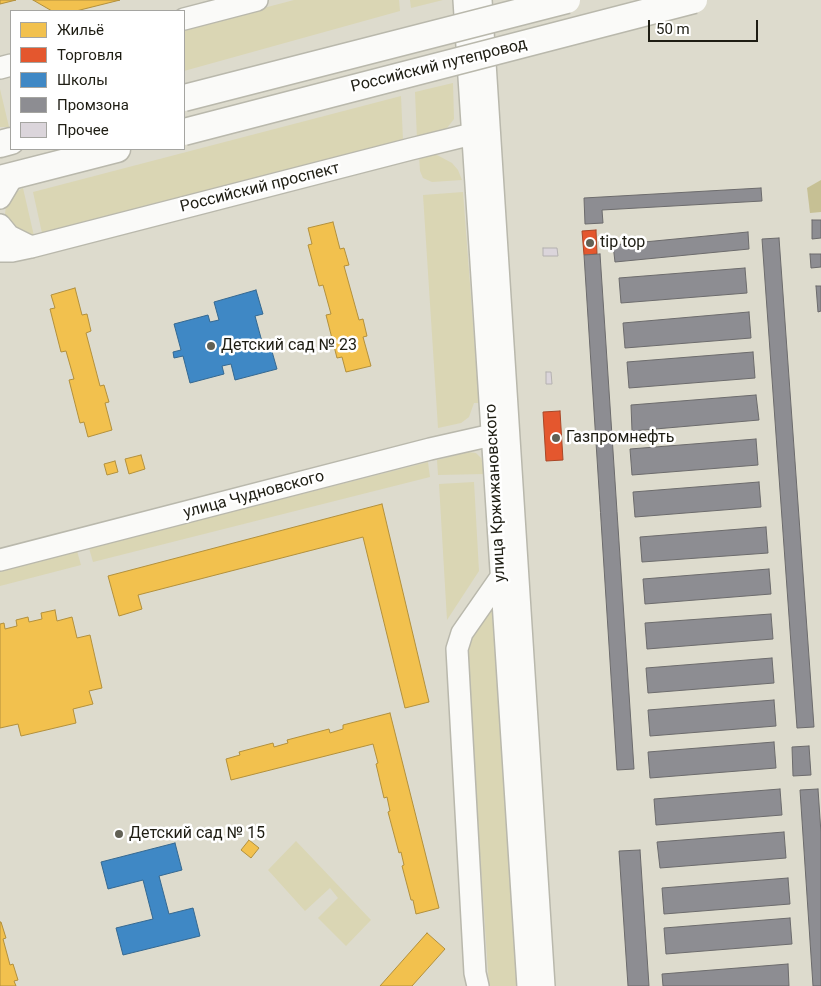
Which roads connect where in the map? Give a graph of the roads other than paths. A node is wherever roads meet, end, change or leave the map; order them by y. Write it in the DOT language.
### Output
graph roads {
  1 [pos="257,0"];
  2 [pos="464,0"];
  3 [pos="481,0"];
  4 [pos="567,0"];
  5 [pos="694,0"];
  6 [pos="185,19"];
  7 [pos="185,98"];
  8 [pos="185,132"];
  9 [pos="481,133"];
  10 [pos="113,150"];
  11 [pos="12,181"];
  12 [pos="0,225"];
  13 [pos="32,247"];
  14 [pos="0,251"];
  15 [pos="501,434"];
  16 [pos="0,560"];
  17 [pos="501,577"];
  18 [pos="515,663"];
  19 [pos="478,986"];
  20 [pos="528,986"];
  21 [pos="544,986"];
  1 -- 6 [label="street"];
  2 -- 9 [label="street, улица Кржижановского"];
  3 -- 9 [label="street, улица Кржижановского"];
  4 -- 7 [label="main road, Российский путепровод, bridge"];
  5 -- 8 [label="main road, Российский путепровод, bridge"];
  9 -- 13 [label="street, Российский проспект"];
  9 -- 15 [label="street, улица Кржижановского"];
  10 -- 11 [label="main road"];
  12 -- 13 [label="street"];
  13 -- 14 [label="street, Российский проспект"];
  15 -- 16 [label="street, улица Чудновского"];
  15 -- 17 [label="street, улица Кржижановского"];
  15 -- 18 [label="street, улица Кржижановского"];
  17 -- 18 [label="street, улица Кржижановского"];
  17 -- 19 [label="street"];
  18 -- 20 [label="street, улица Кржижановского"];
  18 -- 21 [label="street, улица Кржижановского"];
}
